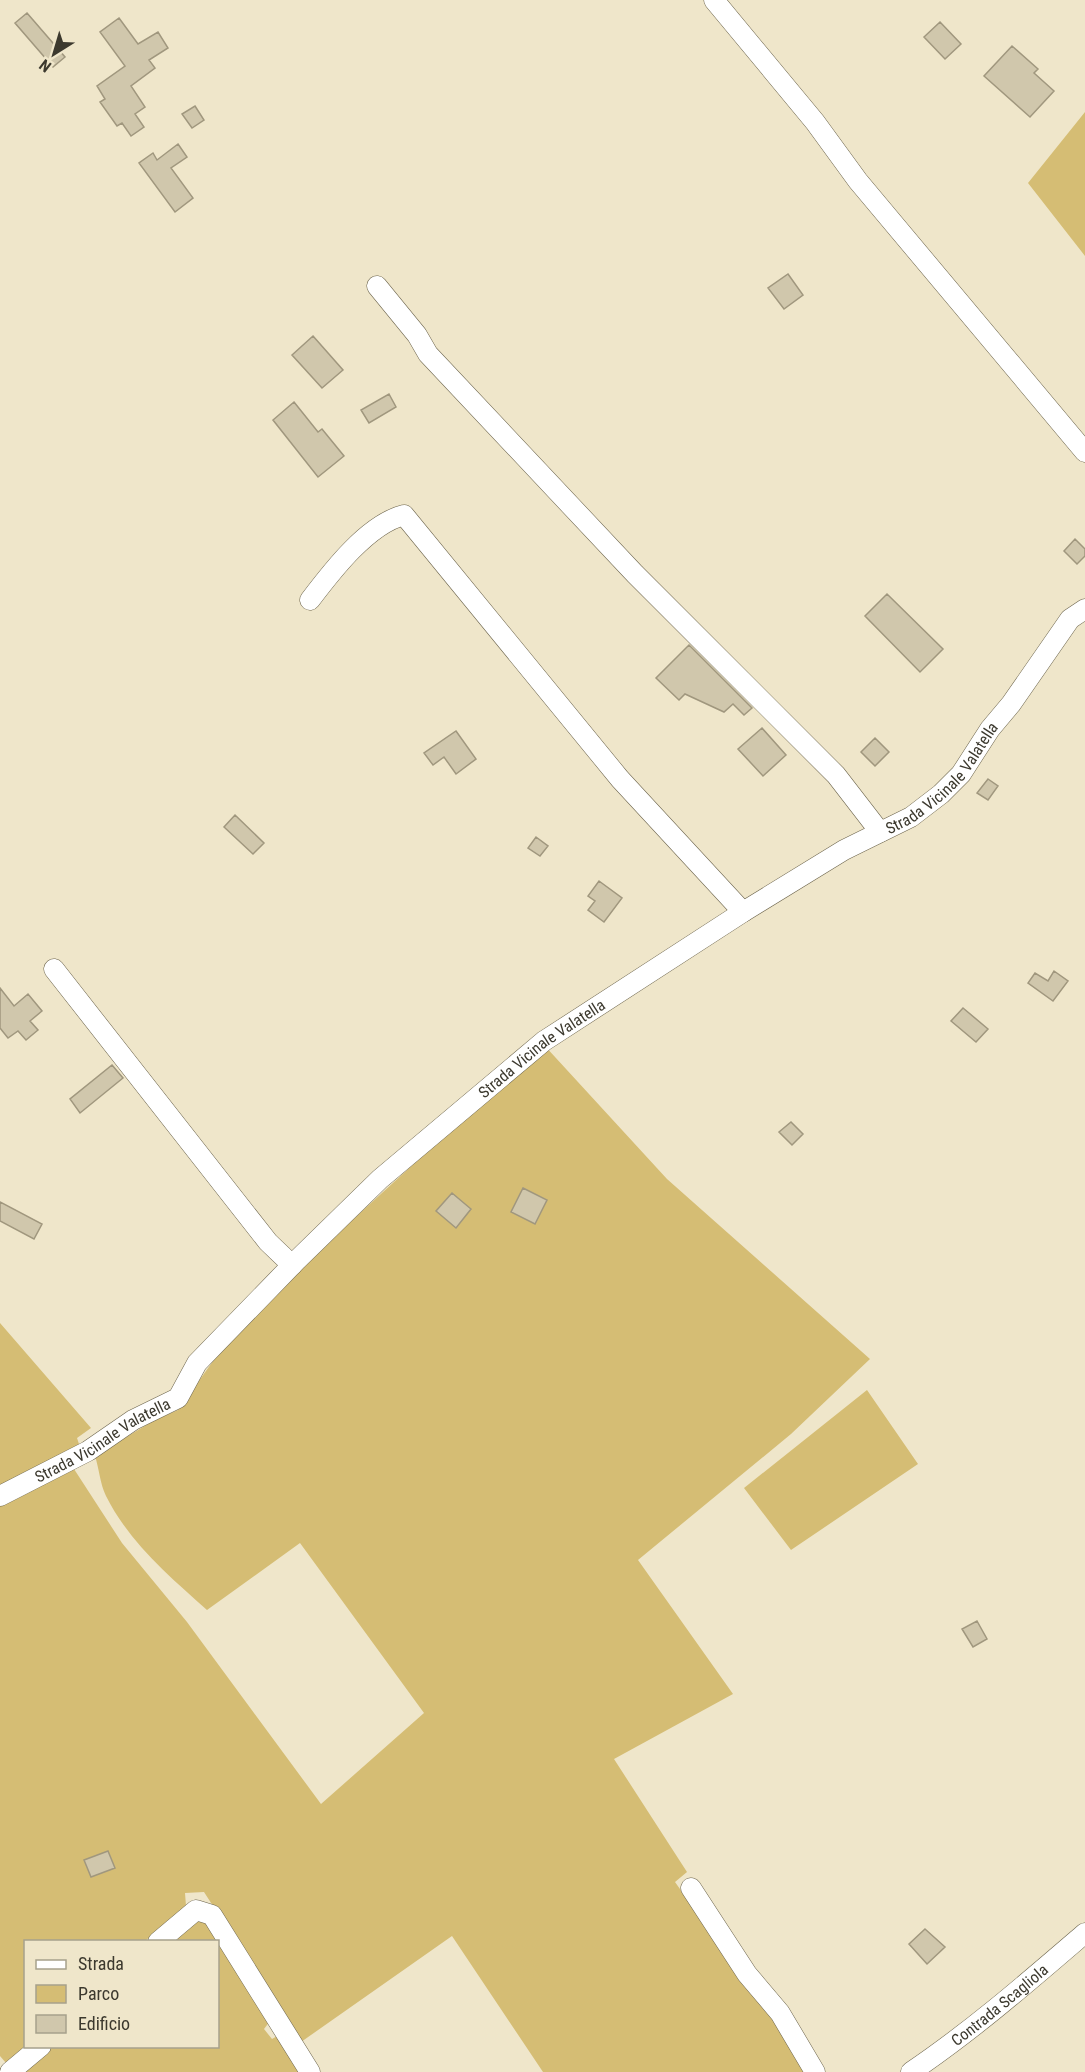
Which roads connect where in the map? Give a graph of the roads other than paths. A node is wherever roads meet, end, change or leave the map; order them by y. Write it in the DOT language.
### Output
graph roads {
  1 [pos="714,0"];
  2 [pos="377,286"];
  3 [pos="1085,452"];
  4 [pos="310,600"];
  5 [pos="1085,609"];
  6 [pos="880,832"];
  7 [pos="743,912"];
  8 [pos="54,969"];
  9 [pos="292,1265"];
  10 [pos="0,1496"];
  11 [pos="691,1888"];
  12 [pos="1085,1934"];
  13 [pos="159,1940"];
  14 [pos="39,2048"];
  15 [pos="10,2072"];
  16 [pos="310,2072"];
  17 [pos="815,2072"];
  18 [pos="911,2072"];
  1 -- 3 [label="street"];
  2 -- 6 [label="street"];
  4 -- 7 [label="street"];
  5 -- 6 [label="street, Strada Vicinale Valatella"];
  6 -- 7 [label="street, Strada Vicinale Valatella"];
  7 -- 9 [label="street, Strada Vicinale Valatella"];
  8 -- 9 [label="street"];
  9 -- 10 [label="street, Strada Vicinale Valatella"];
  11 -- 17 [label="street"];
  12 -- 18 [label="street, Contrada Scagliola"];
  13 -- 16 [label="street"];
  14 -- 15 [label="street"];
}
